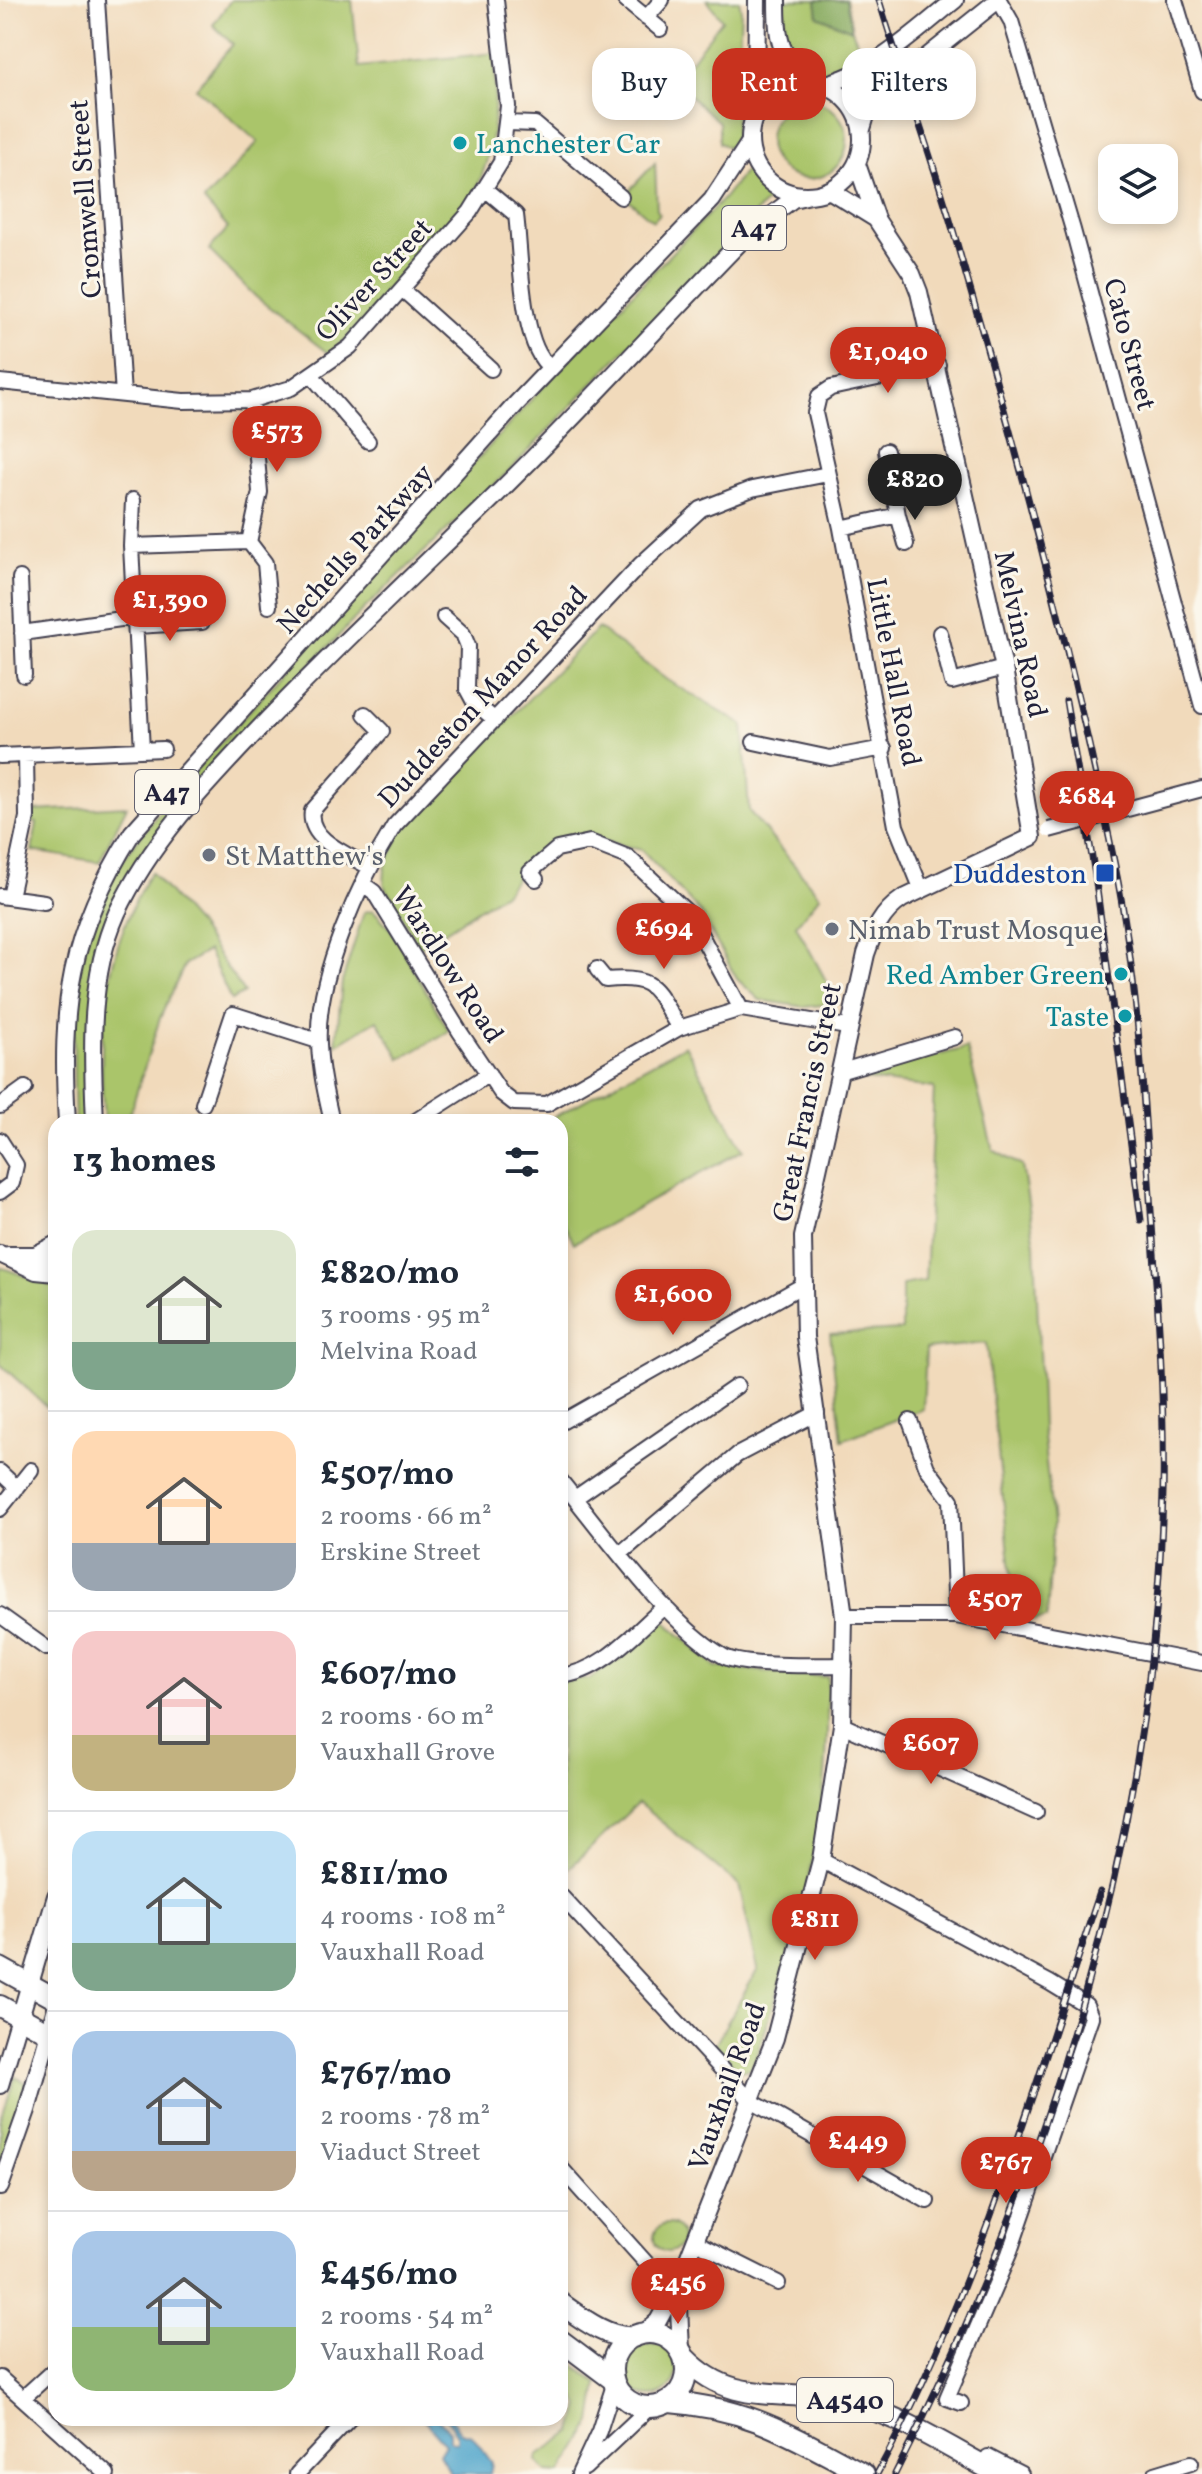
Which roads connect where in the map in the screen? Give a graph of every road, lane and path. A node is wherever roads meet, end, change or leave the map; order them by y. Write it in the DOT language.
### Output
graph roads {
  1 [pos="97,0"];
  2 [pos="496,0"];
  3 [pos="625,0"];
  4 [pos="662,0"];
  5 [pos="757,0"];
  6 [pos="777,0"];
  7 [pos="955,0"];
  8 [pos="998,0"];
  9 [pos="1175,0"];
  10 [pos="646,18"];
  11 [pos="660,29"];
  12 [pos="757,48"];
  13 [pos="782,48"];
  14 [pos="826,83"];
  15 [pos="826,89"];
  16 [pos="1202,91"];
  17 [pos="755,120"];
  18 [pos="508,123"];
  19 [pos="862,132"];
  20 [pos="750,142"];
  21 [pos="857,164"];
  22 [pos="485,189"];
  23 [pos="829,190"];
  24 [pos="810,195"];
  25 [pos="621,197"];
  26 [pos="876,219"];
  27 [pos="402,289"];
  28 [pos="938,365"];
  29 [pos="550,367"];
  30 [pos="491,369"];
  31 [pos="312,376"];
  32 [pos="0,382"];
  33 [pos="123,395"];
  34 [pos="252,400"];
  35 [pos="368,441"];
  36 [pos="886,451"];
  37 [pos="828,474"];
  38 [pos="133,500"];
  39 [pos="898,515"];
  40 [pos="841,528"];
  41 [pos="249,542"];
  42 [pos="906,544"];
  43 [pos="131,546"];
  44 [pos="20,578"];
  45 [pos="269,606"];
  46 [pos="444,617"];
  47 [pos="136,621"];
  48 [pos="202,622"];
  49 [pos="22,633"];
  50 [pos="940,633"];
  51 [pos="1004,668"];
  52 [pos="24,675"];
  53 [pos="1202,706"];
  54 [pos="365,714"];
  55 [pos="495,720"];
  56 [pos="754,742"];
  57 [pos="884,748"];
  58 [pos="163,749"];
  59 [pos="142,750"];
  60 [pos="26,755"];
  61 [pos="0,756"];
  62 [pos="1202,789"];
  63 [pos="1032,837"];
  64 [pos="369,867"];
  65 [pos="531,873"];
  66 [pos="363,884"];
  67 [pos="921,888"];
  68 [pos="5,897"];
  69 [pos="44,902"];
  70 [pos="604,979"];
  71 [pos="741,1009"];
  72 [pos="847,1027"];
  73 [pos="679,1028"];
  74 [pos="955,1037"];
  75 [pos="318,1041"];
  76 [pos="839,1072"];
  77 [pos="489,1074"];
  78 [pos="93,1082"];
  79 [pos="25,1088"];
  80 [pos="203,1104"];
  81 [pos="0,1106"];
  82 [pos="67,1114"];
  83 [pos="87,1114"];
  84 [pos="95,1114"];
  85 [pos="331,1114"];
  86 [pos="419,1114"];
  87 [pos="0,1140"];
  88 [pos="0,1192"];
  89 [pos="48,1248"];
  90 [pos="1,1255"];
  91 [pos="48,1260"];
  92 [pos="48,1272"];
  93 [pos="805,1284"];
  94 [pos="737,1386"];
  95 [pos="817,1413"];
  96 [pos="568,1418"];
  97 [pos="910,1421"];
  98 [pos="31,1470"];
  99 [pos="0,1472"];
  100 [pos="17,1488"];
  101 [pos="568,1490"];
  102 [pos="575,1498"];
  103 [pos="0,1509"];
  104 [pos="621,1553"];
  105 [pos="665,1606"];
  106 [pos="0,1615"];
  107 [pos="844,1616"];
  108 [pos="956,1616"];
  109 [pos="46,1648"];
  110 [pos="1202,1663"];
  111 [pos="845,1665"];
  112 [pos="568,1675"];
  113 [pos="842,1725"];
  114 [pos="1036,1812"];
  115 [pos="821,1860"];
  116 [pos="568,1904"];
  117 [pos="48,1967"];
  118 [pos="0,1968"];
  119 [pos="0,2006"];
  120 [pos="43,2012"];
  121 [pos="0,2085"];
  122 [pos="751,2101"];
  123 [pos="568,2176"];
  124 [pos="0,2187"];
  125 [pos="927,2201"];
  126 [pos="696,2242"];
  127 [pos="648,2265"];
  128 [pos="778,2283"];
  129 [pos="678,2284"];
  130 [pos="568,2308"];
  131 [pos="638,2335"];
  132 [pos="568,2346"];
  133 [pos="683,2354"];
  134 [pos="48,2375"];
  135 [pos="0,2378"];
  136 [pos="613,2382"];
  137 [pos="23,2398"];
  138 [pos="954,2400"];
  139 [pos="659,2405"];
  140 [pos="48,2421"];
  141 [pos="54,2426"];
  142 [pos="342,2426"];
  143 [pos="920,2432"];
  144 [pos="1197,2459"];
  145 [pos="107,2474"];
  146 [pos="297,2474"];
  147 [pos="579,2474"];
  148 [pos="864,2474"];
  149 [pos="999,2474"];
  150 [pos="1021,2474"];
  151 [pos="1155,2474"];
  152 [pos="1173,2474"];
  1 -- 33 [label="street, Cromwell Street"];
  2 -- 18 [label="street, Oliver Street"];
  3 -- 10 [label="street"];
  4 -- 10 [label="street"];
  5 -- 12 [label="main road"];
  6 -- 13 [label="main road"];
  7 -- 14 [label="main road"];
  8 -- 19 [label="main road"];
  8 -- 53 [label="street, Cato Street"];
  9 -- 16 [label="street"];
  10 -- 11 [label="street"];
  15 -- 19 [label="main road"];
  17 -- 20 [label="main road, A47"];
  18 -- 22 [label="street, Oliver Street"];
  18 -- 25 [label="street"];
  19 -- 21 [label="main road"];
  20 -- 24 [label="main road, A47"];
  20 -- 29 [label="main road, Nechells Parkway / A47"];
  21 -- 23 [label="main road, A47"];
  21 -- 26 [label="main road, Melvina Road"];
  22 -- 27 [label="street, Oliver Street"];
  22 -- 29 [label="street"];
  23 -- 24 [label="main road, A47"];
  23 -- 26 [label="main road, Melvina Road"];
  24 -- 78 [label="main road, Nechells Parkway / A47"];
  26 -- 28 [label="main road, Melvina Road"];
  27 -- 30 [label="street"];
  27 -- 31 [label="street, Oliver Street"];
  28 -- 37 [label="street, Little Hall Road"];
  28 -- 51 [label="main road, Melvina Road"];
  29 -- 82 [label="main road, Nechells Parkway / A47"];
  31 -- 34 [label="street, Oliver Street"];
  31 -- 35 [label="street"];
  32 -- 33 [label="street, Oliver Street"];
  33 -- 34 [label="street, Oliver Street"];
  34 -- 41 [label="street"];
  36 -- 39 [label="street"];
  37 -- 40 [label="street, Little Hall Road"];
  37 -- 55 [label="street, Duddeston Manor Road"];
  38 -- 43 [label="street"];
  39 -- 40 [label="street"];
  39 -- 42 [label="street"];
  40 -- 57 [label="street, Little Hall Road"];
  41 -- 43 [label="street"];
  41 -- 45 [label="street"];
  43 -- 47 [label="street"];
  44 -- 49 [label="street"];
  46 -- 55 [label="street"];
  47 -- 48 [label="street"];
  47 -- 49 [label="street"];
  47 -- 59 [label="street"];
  49 -- 52 [label="street"];
  50 -- 51 [label="street"];
  51 -- 63 [label="main road, Melvina Road"];
  54 -- 64 [label="street, Wardlow Road"];
  55 -- 64 [label="street, Duddeston Manor Road"];
  56 -- 57 [label="street"];
  57 -- 67 [label="street, Little Hall Road"];
  58 -- 59 [label="street"];
  59 -- 60 [label="street"];
  60 -- 61 [label="street"];
  60 -- 68 [label="street"];
  62 -- 63 [label="street, bridge"];
  63 -- 67 [label="main road, Great Francis Street"];
  64 -- 66 [label="street, Duddeston Manor Road"];
  65 -- 71 [label="street"];
  66 -- 75 [label="street, Duddeston Manor Road"];
  66 -- 77 [label="street, Wardlow Road"];
  67 -- 72 [label="main road, Great Francis Street"];
  68 -- 69 [label="street"];
  70 -- 73 [label="street"];
  71 -- 72 [label="street, Wardlow Road"];
  71 -- 73 [label="street, Wardlow Road"];
  72 -- 76 [label="main road, Great Francis Street"];
  73 -- 77 [label="street, Wardlow Road"];
  74 -- 76 [label="street"];
  75 -- 80 [label="street"];
  75 -- 85 [label="street, Duddeston Manor Road"];
  76 -- 93 [label="main road, Great Francis Street"];
  77 -- 86 [label="street, Wardlow Road"];
  78 -- 83 [label="main road"];
  78 -- 84 [label="main road, Nechells Parkway / A47"];
  79 -- 81 [label="street"];
  87 -- 88 [label="street"];
  89 -- 90 [label="main road"];
  90 -- 91 [label="main road"];
  90 -- 92 [label="main road"];
  93 -- 95 [label="main road, Great Francis Street"];
  93 -- 96 [label="street"];
  94 -- 102 [label="street"];
  95 -- 104 [label="street"];
  95 -- 107 [label="main road, Great Francis Street"];
  97 -- 108 [label="street"];
  98 -- 100 [label="street"];
  99 -- 100 [label="street"];
  100 -- 103 [label="street"];
  101 -- 102 [label="street"];
  102 -- 104 [label="street"];
  104 -- 105 [label="street"];
  105 -- 111 [label="street"];
  105 -- 112 [label="street"];
  106 -- 109 [label="street"];
  107 -- 108 [label="street"];
  107 -- 111 [label="main road, Vauxhall Road"];
  108 -- 110 [label="street"];
  111 -- 113 [label="main road, Vauxhall Road"];
  113 -- 114 [label="street"];
  113 -- 115 [label="main road, Vauxhall Road"];
  115 -- 122 [label="main road, Vauxhall Road"];
  115 -- 138 [label="street"];
  116 -- 122 [label="street"];
  117 -- 120 [label="main road"];
  118 -- 120 [label="highway"];
  119 -- 120 [label="highway"];
  120 -- 121 [label="main road"];
  120 -- 124 [label="main road"];
  122 -- 125 [label="street"];
  122 -- 126 [label="main road, Vauxhall Road"];
  123 -- 127 [label="street"];
  126 -- 128 [label="street"];
  126 -- 129 [label="main road, Vauxhall Road"];
  129 -- 131 [label="main road, Vauxhall Road"];
  129 -- 133 [label="main road, Vauxhall Road"];
  130 -- 131 [label="highway, A4540"];
  131 -- 133 [label="highway, A4540"];
  131 -- 136 [label="highway"];
  132 -- 136 [label="highway, A4540"];
  133 -- 139 [label="highway"];
  133 -- 143 [label="highway, A4540"];
  134 -- 137 [label="street"];
  135 -- 137 [label="street"];
  136 -- 139 [label="highway, A4540"];
  136 -- 147 [label="street"];
  137 -- 140 [label="street"];
  139 -- 147 [label="street"];
  139 -- 148 [label="highway, A4540"];
  141 -- 145 [label="street"];
  142 -- 146 [label="street"];
  143 -- 149 [label="highway, A4540"];
  143 -- 150 [label="street"];
  144 -- 151 [label="street"];
  144 -- 152 [label="street"];
}
